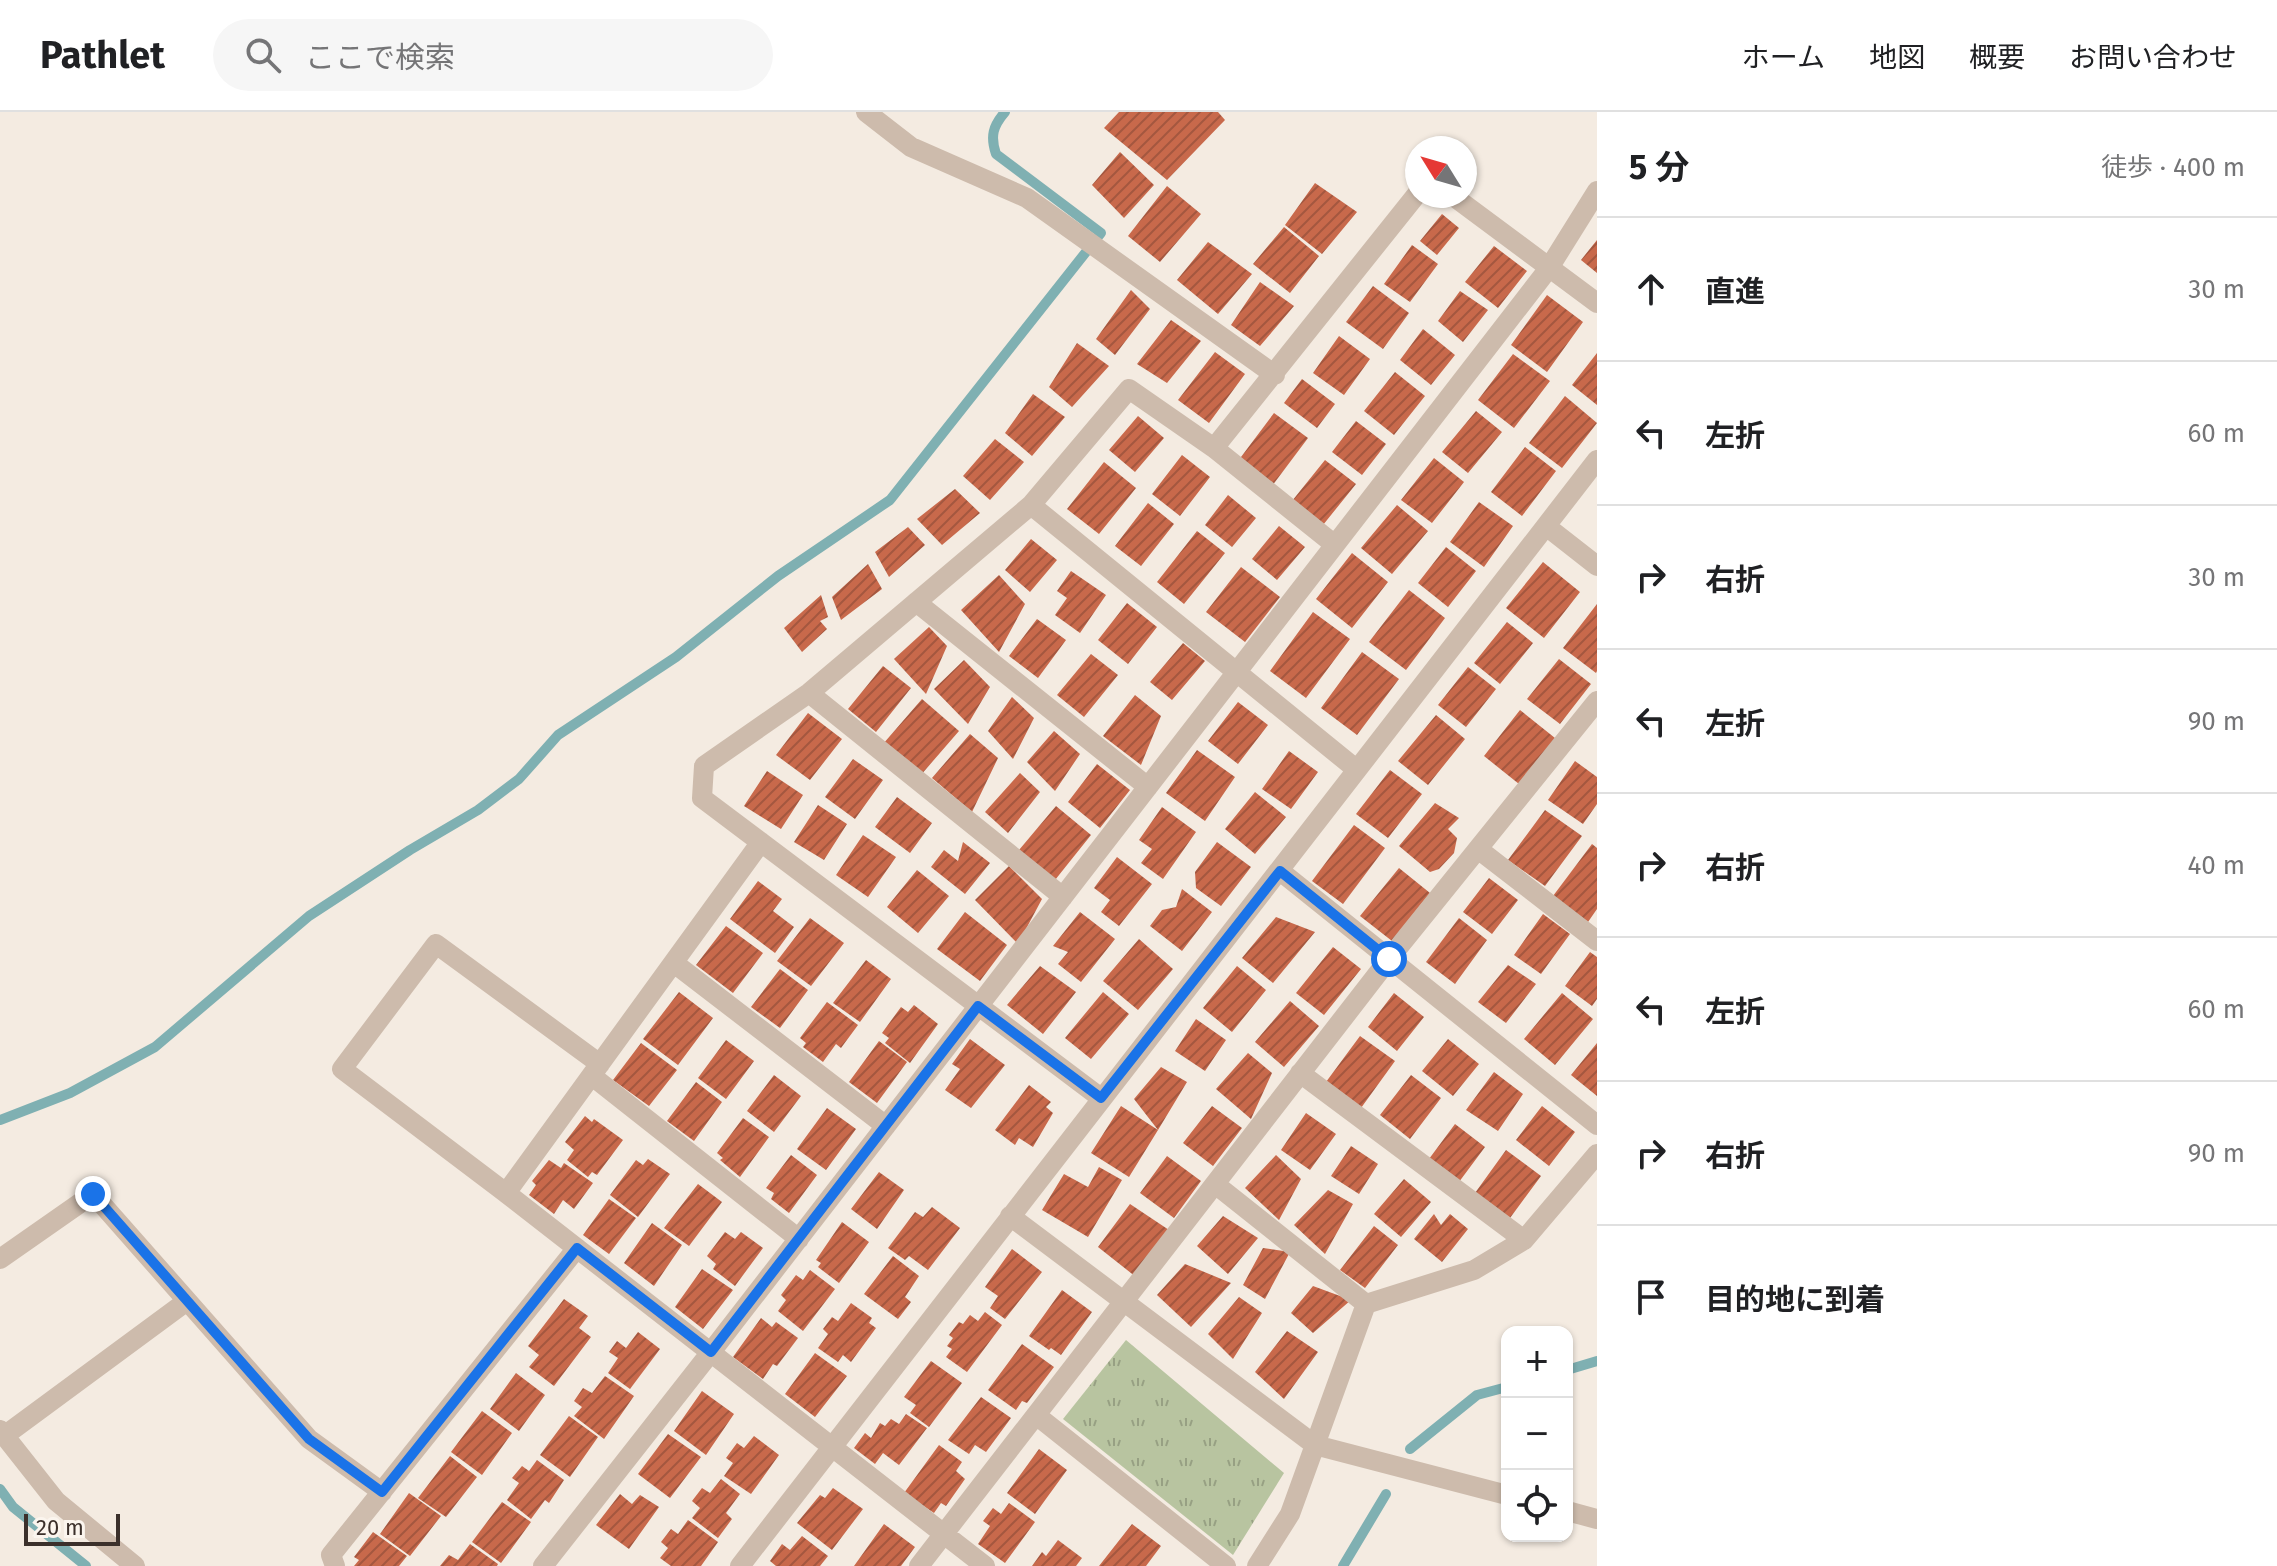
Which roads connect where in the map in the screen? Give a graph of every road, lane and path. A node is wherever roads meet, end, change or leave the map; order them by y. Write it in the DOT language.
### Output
graph roads {
  1 [pos="866,112"];
  2 [pos="1597,191"];
  3 [pos="1406,208"];
  4 [pos="1469,208"];
  5 [pos="1549,268"];
  6 [pos="1597,303"];
  7 [pos="1275,375"];
  8 [pos="1214,448"];
  9 [pos="1597,460"];
  10 [pos="1031,505"];
  11 [pos="1546,526"];
  12 [pos="1335,545"];
  13 [pos="1597,566"];
  14 [pos="916,602"];
  15 [pos="1237,672"];
  16 [pos="809,693"];
  17 [pos="1597,701"];
  18 [pos="1356,769"];
  19 [pos="1148,787"];
  20 [pos="761,842"];
  21 [pos="1478,849"];
  22 [pos="1280,871"];
  23 [pos="1063,897"];
  24 [pos="1597,941"];
  25 [pos="1389,959"];
  26 [pos="674,963"];
  27 [pos="978,1006"];
  28 [pos="596,1070"];
  29 [pos="1300,1073"];
  30 [pos="1101,1098"];
  31 [pos="1597,1125"];
  32 [pos="886,1126"];
  33 [pos="1597,1154"];
  34 [pos="1215,1184"];
  35 [pos="506,1193"];
  36 [pos="1010,1216"];
  37 [pos="799,1239"];
  38 [pos="1524,1240"];
  39 [pos="577,1248"];
  40 [pos="0,1259"];
  41 [pos="187,1301"];
  42 [pos="1124,1301"];
  43 [pos="1366,1304"];
  44 [pos="711,1352"];
  45 [pos="1036,1415"];
  46 [pos="2,1433"];
  47 [pos="1315,1445"];
  48 [pos="832,1447"];
  49 [pos="382,1492"];
  50 [pos="1501,1493"];
  51 [pos="1573,1513"];
  52 [pos="1597,1519"];
  53 [pos="943,1534"];
  54 [pos="135,1566"];
  55 [pos="335,1566"];
  56 [pos="543,1566"];
  57 [pos="740,1566"];
  58 [pos="919,1566"];
  59 [pos="985,1566"];
  60 [pos="1226,1566"];
  61 [pos="1257,1566"];
  1 -- 7 [label="street"];
  2 -- 5 [label="street"];
  3 -- 7 [label="street"];
  4 -- 5 [label="street"];
  5 -- 6 [label="street"];
  5 -- 12 [label="street"];
  7 -- 8 [label="street"];
  8 -- 10 [label="street"];
  8 -- 12 [label="street"];
  9 -- 11 [label="street"];
  10 -- 14 [label="street"];
  10 -- 15 [label="street"];
  11 -- 13 [label="street"];
  11 -- 18 [label="street"];
  12 -- 15 [label="street"];
  14 -- 16 [label="street"];
  14 -- 19 [label="street"];
  15 -- 18 [label="street"];
  15 -- 19 [label="street"];
  16 -- 20 [label="street"];
  16 -- 23 [label="street"];
  17 -- 21 [label="street"];
  18 -- 22 [label="street"];
  19 -- 23 [label="street"];
  20 -- 26 [label="street"];
  20 -- 27 [label="street"];
  21 -- 24 [label="street"];
  21 -- 25 [label="street"];
  22 -- 25 [label="street"];
  22 -- 30 [label="street"];
  23 -- 27 [label="street"];
  25 -- 29 [label="street"];
  25 -- 31 [label="street"];
  26 -- 28 [label="street"];
  26 -- 32 [label="street"];
  27 -- 30 [label="street"];
  27 -- 32 [label="street"];
  28 -- 35 [label="street"];
  28 -- 35 [label="street"];
  28 -- 37 [label="street"];
  29 -- 34 [label="street"];
  29 -- 38 [label="street"];
  30 -- 36 [label="street"];
  32 -- 37 [label="street"];
  33 -- 38 [label="street"];
  34 -- 42 [label="street"];
  34 -- 43 [label="street"];
  35 -- 39 [label="street"];
  36 -- 42 [label="street"];
  36 -- 48 [label="street"];
  37 -- 44 [label="street"];
  38 -- 43 [label="street"];
  39 -- 44 [label="street"];
  39 -- 49 [label="street"];
  40 -- 41 [label="street"];
  41 -- 46 [label="street"];
  41 -- 49 [label="street"];
  42 -- 45 [label="street"];
  42 -- 47 [label="street"];
  43 -- 47 [label="street"];
  44 -- 48 [label="street"];
  44 -- 56 [label="street"];
  45 -- 53 [label="street"];
  45 -- 60 [label="street"];
  46 -- 54 [label="street"];
  47 -- 50 [label="street"];
  47 -- 61 [label="street"];
  48 -- 53 [label="street"];
  48 -- 57 [label="street"];
  49 -- 55 [label="street"];
  51 -- 52 [label="street"];
  53 -- 58 [label="street"];
  53 -- 59 [label="street"];
}
